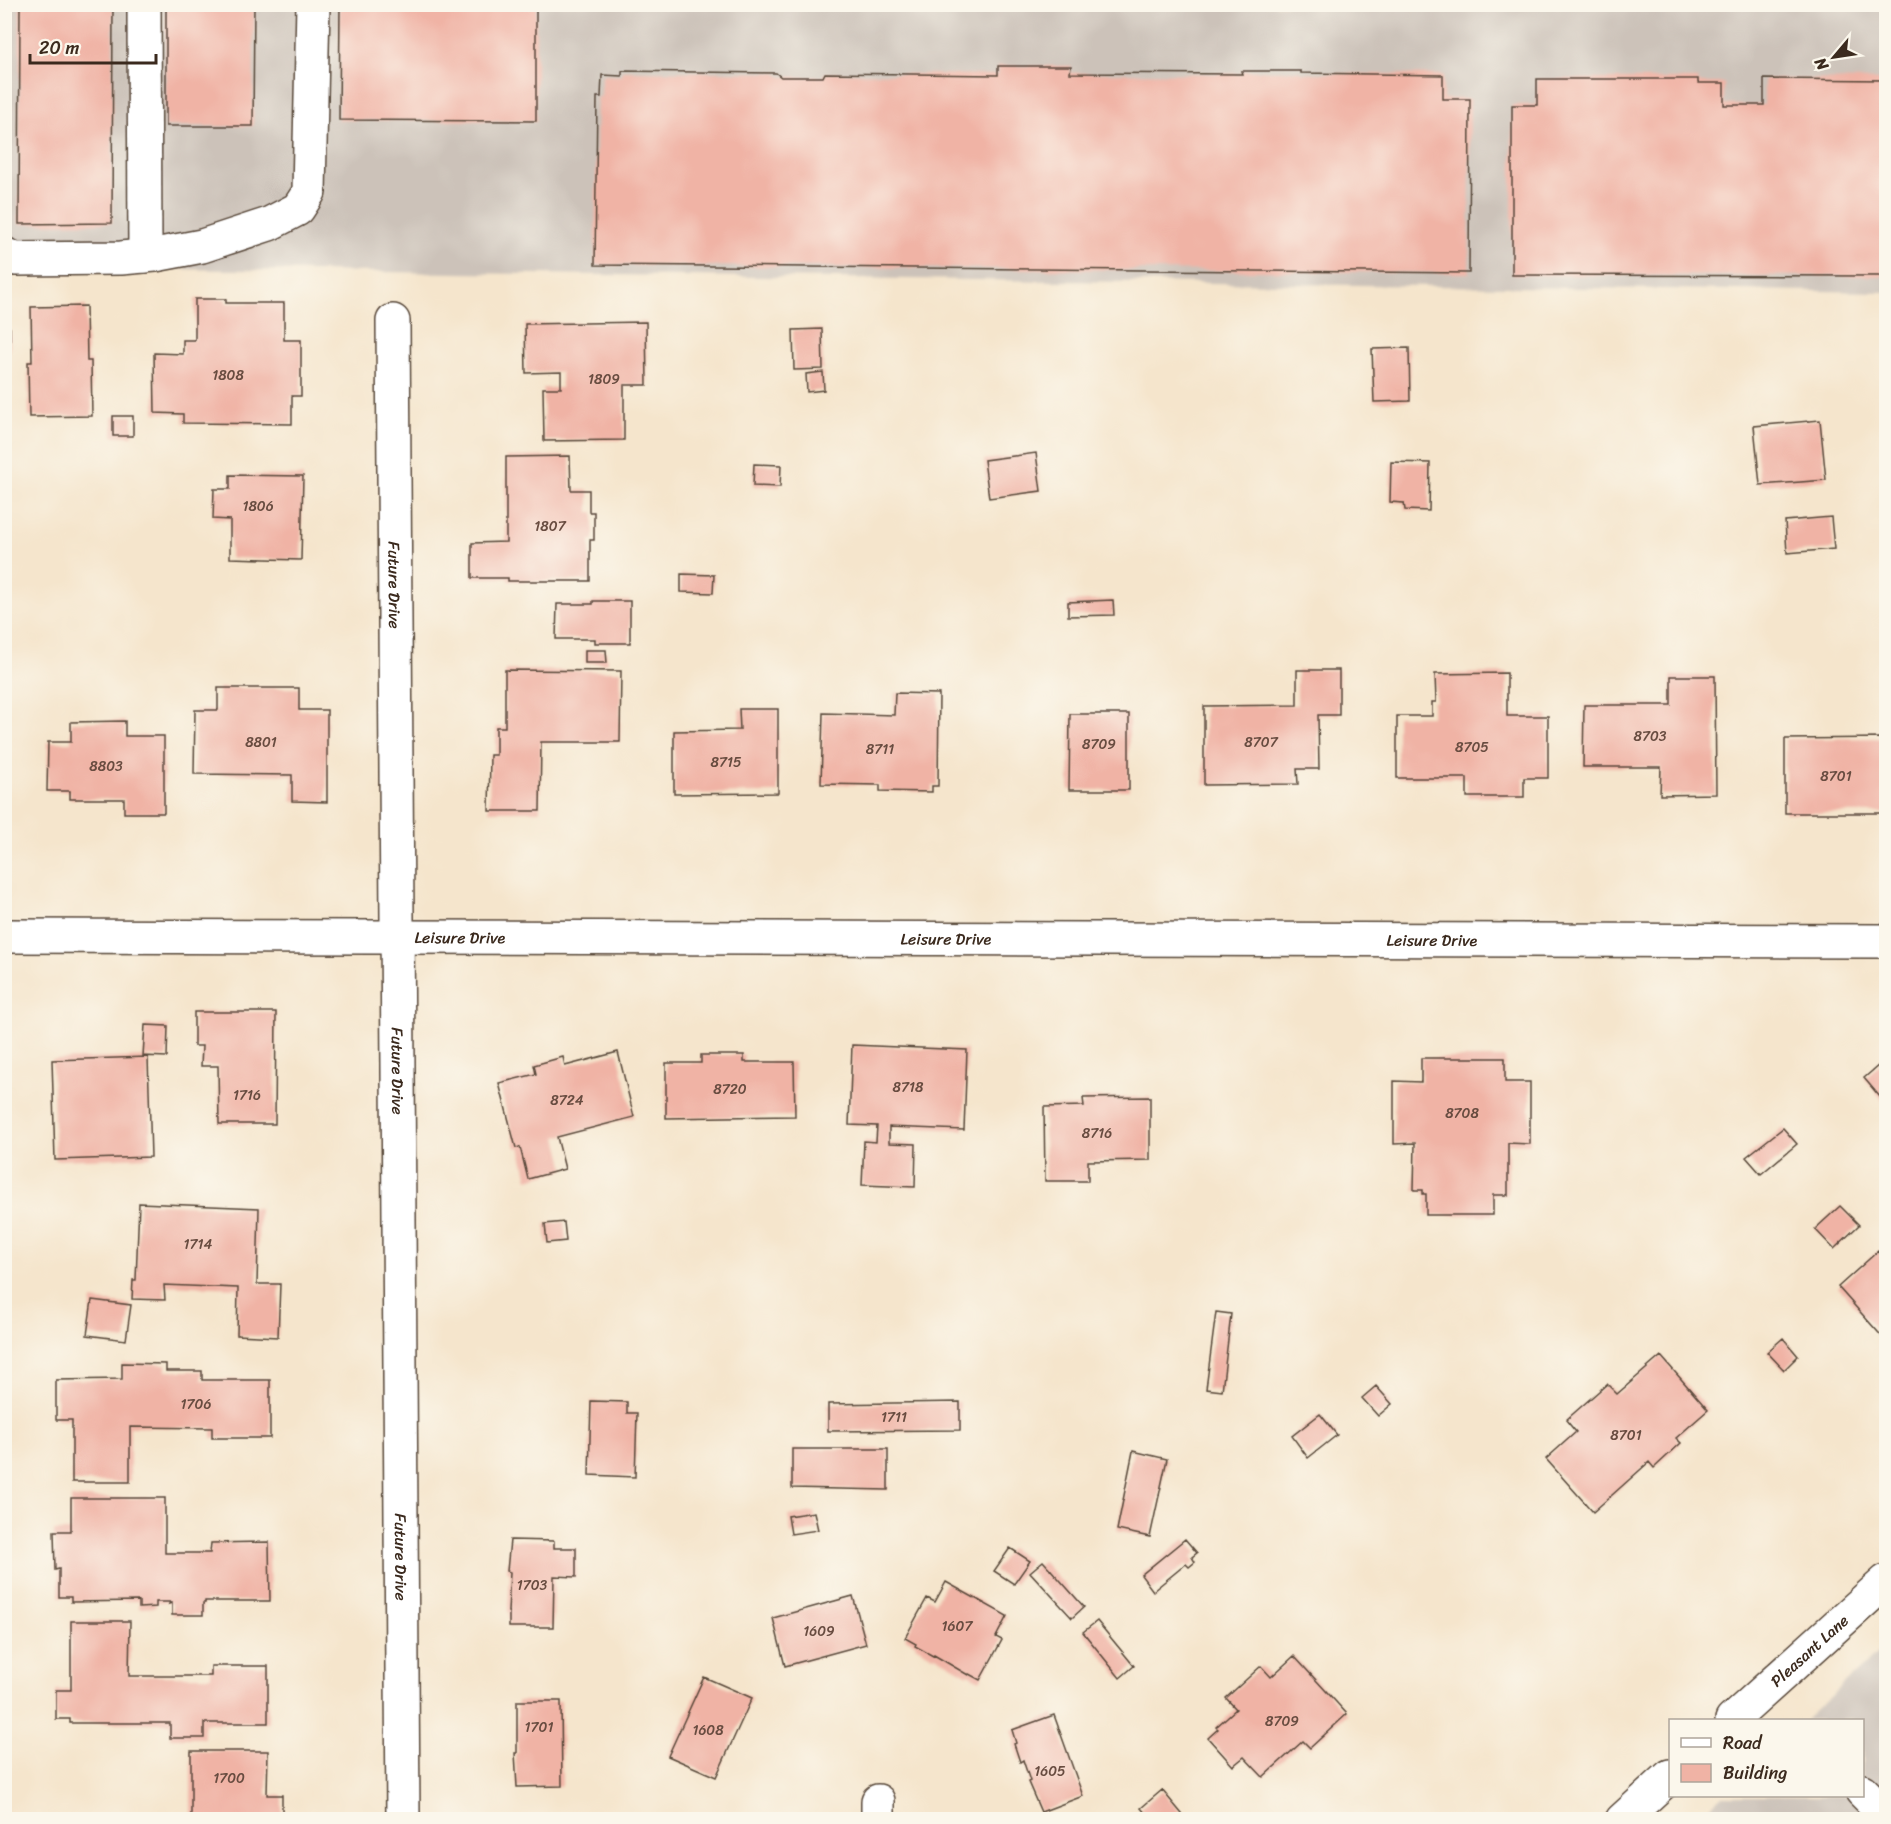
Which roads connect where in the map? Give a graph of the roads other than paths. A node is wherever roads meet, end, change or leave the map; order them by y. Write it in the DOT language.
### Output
graph roads {
  1 [pos="144,4"];
  2 [pos="313,4"];
  3 [pos="4,254"];
  4 [pos="145,256"];
  5 [pos="393,321"];
  6 [pos="4,936"];
  7 [pos="396,936"];
  8 [pos="1887,941"];
  9 [pos="1887,1581"];
  10 [pos="1733,1719"];
  11 [pos="1669,1778"];
  12 [pos="1864,1792"];
  13 [pos="1887,1815"];
  14 [pos="403,1820"];
  15 [pos="1622,1820"];
  1 -- 4 [label="street"];
  2 -- 4 [label="street"];
  3 -- 4 [label="street"];
  5 -- 7 [label="street, Future Drive"];
  6 -- 7 [label="street, Leisure Drive"];
  7 -- 8 [label="street, Leisure Drive"];
  7 -- 14 [label="street, Future Drive"];
  9 -- 10 [label="street, Pleasant Lane"];
  11 -- 15 [label="street"];
  12 -- 13 [label="street"];
}
